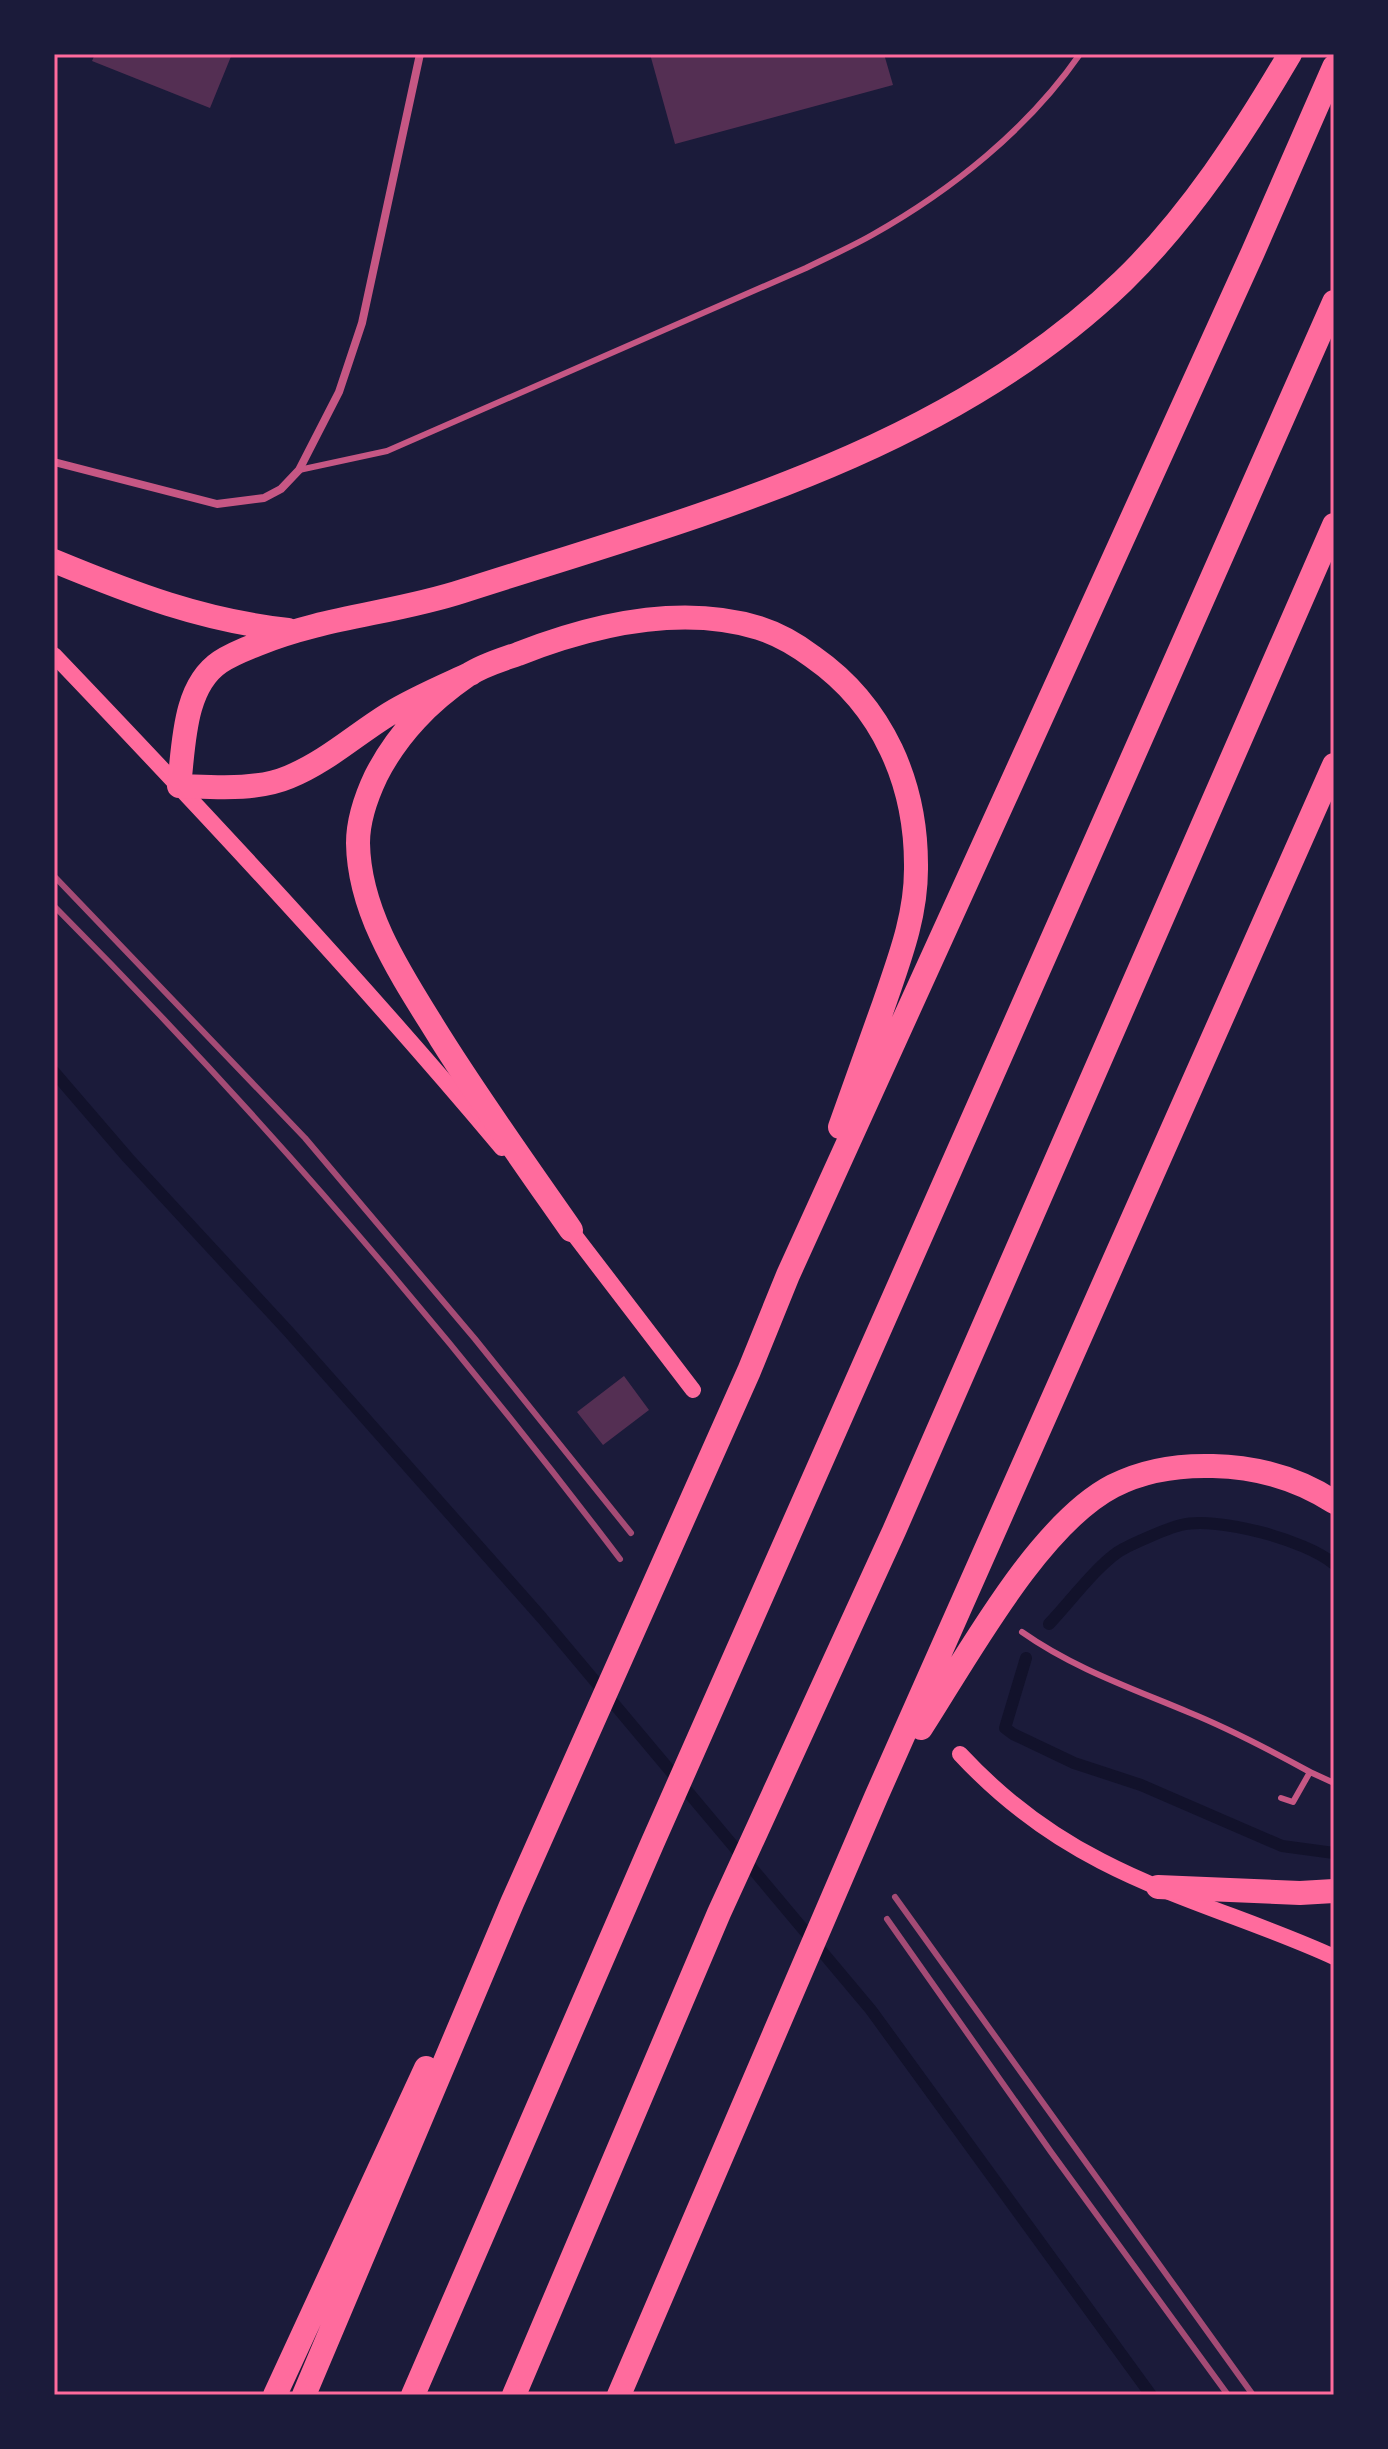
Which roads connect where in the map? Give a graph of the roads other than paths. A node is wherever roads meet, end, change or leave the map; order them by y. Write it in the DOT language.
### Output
graph roads {
  1 [pos="420,54"];
  2 [pos="1080,54"];
  3 [pos="1290,54"];
  4 [pos="1334,67"];
  5 [pos="1334,302"];
  6 [pos="54,462"];
  7 [pos="299,470"];
  8 [pos="1334,525"];
  9 [pos="54,561"];
  10 [pos="290,631"];
  11 [pos="54,655"];
  12 [pos="472,673"];
  13 [pos="1334,765"];
  14 [pos="179,786"];
  15 [pos="571,1230"];
  16 [pos="788,1275"];
  17 [pos="693,1390"];
  18 [pos="1334,1502"];
  19 [pos="1022,1632"];
  20 [pos="960,1754"];
  21 [pos="1310,1772"];
  22 [pos="1334,1783"];
  23 [pos="876,1797"];
  24 [pos="1281,1798"];
  25 [pos="1158,1887"];
  26 [pos="1334,1891"];
  27 [pos="512,1903"];
  28 [pos="1334,1957"];
  29 [pos="652,2316"];
  30 [pos="275,2395"];
  31 [pos="304,2395"];
  32 [pos="413,2395"];
  33 [pos="514,2395"];
  34 [pos="619,2395"];
  35 [pos="628,2395"];
  1 -- 7 [label="street"];
  2 -- 7 [label="lane"];
  3 -- 10 [label="highway"];
  4 -- 16 [label="highway"];
  5 -- 32 [label="highway"];
  6 -- 7 [label="street"];
  8 -- 33 [label="highway"];
  9 -- 10 [label="highway"];
  10 -- 14 [label="highway"];
  11 -- 14 [label="main road"];
  12 -- 14 [label="highway"];
  12 -- 15 [label="highway"];
  12 -- 16 [label="highway"];
  13 -- 23 [label="highway"];
  14 -- 15 [label="main road"];
  15 -- 17 [label="main road"];
  16 -- 27 [label="highway"];
  18 -- 23 [label="highway"];
  19 -- 21 [label="lane"];
  20 -- 25 [label="main road"];
  21 -- 22 [label="lane"];
  21 -- 24 [label="lane"];
  23 -- 29 [label="highway"];
  25 -- 26 [label="highway"];
  25 -- 28 [label="main road"];
  27 -- 30 [label="highway"];
  27 -- 31 [label="highway"];
  29 -- 34 [label="highway"];
  29 -- 35 [label="highway"];
}
